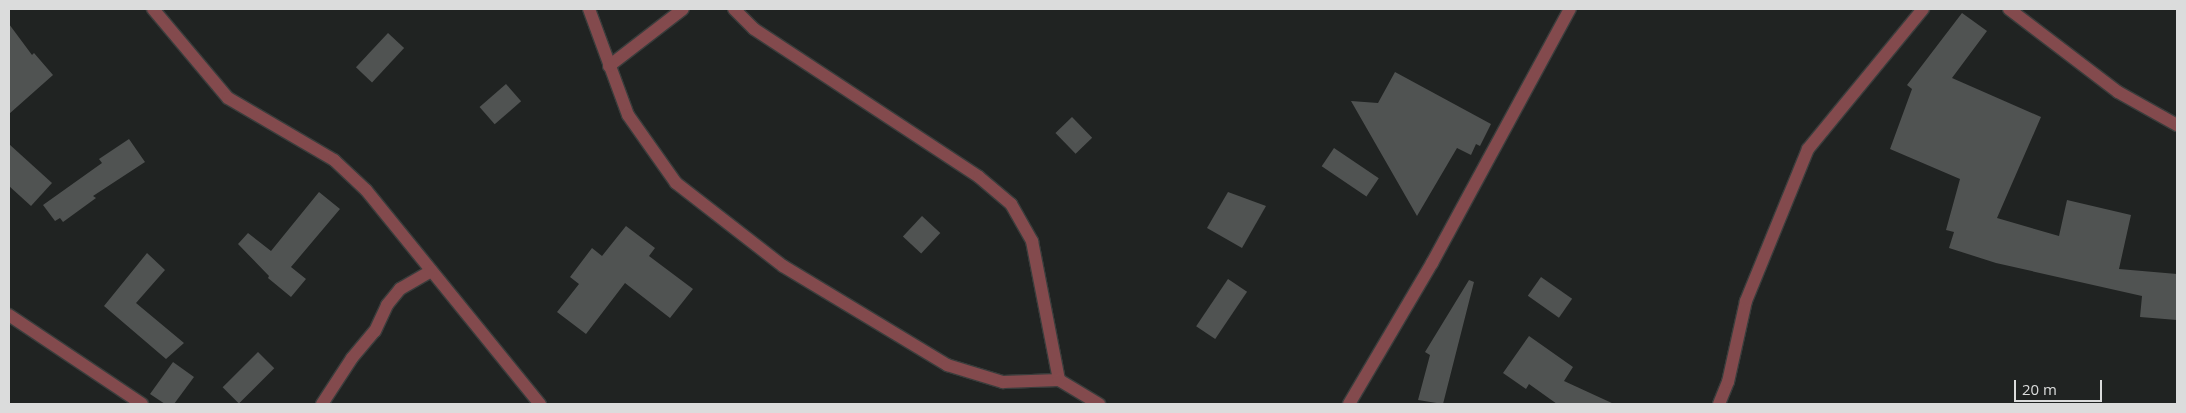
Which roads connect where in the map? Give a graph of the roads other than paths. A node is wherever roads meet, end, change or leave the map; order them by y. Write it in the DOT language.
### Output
graph roads {
  1 [pos="153,9"];
  2 [pos="589,9"];
  3 [pos="683,9"];
  4 [pos="734,9"];
  5 [pos="1570,9"];
  6 [pos="1923,9"];
  7 [pos="2009,9"];
  8 [pos="609,66"];
  9 [pos="2177,125"];
  10 [pos="431,271"];
  11 [pos="9,315"];
  12 [pos="1059,380"];
  13 [pos="142,404"];
  14 [pos="322,404"];
  15 [pos="540,404"];
  16 [pos="1099,404"];
  17 [pos="1349,404"];
  18 [pos="1719,404"];
  1 -- 10 [label="street"];
  2 -- 8 [label="street"];
  3 -- 8 [label="street"];
  4 -- 12 [label="street"];
  5 -- 17 [label="street"];
  6 -- 18 [label="street"];
  7 -- 9 [label="street"];
  8 -- 12 [label="street"];
  10 -- 14 [label="street"];
  10 -- 15 [label="street"];
  11 -- 13 [label="street"];
  12 -- 16 [label="street"];
}
